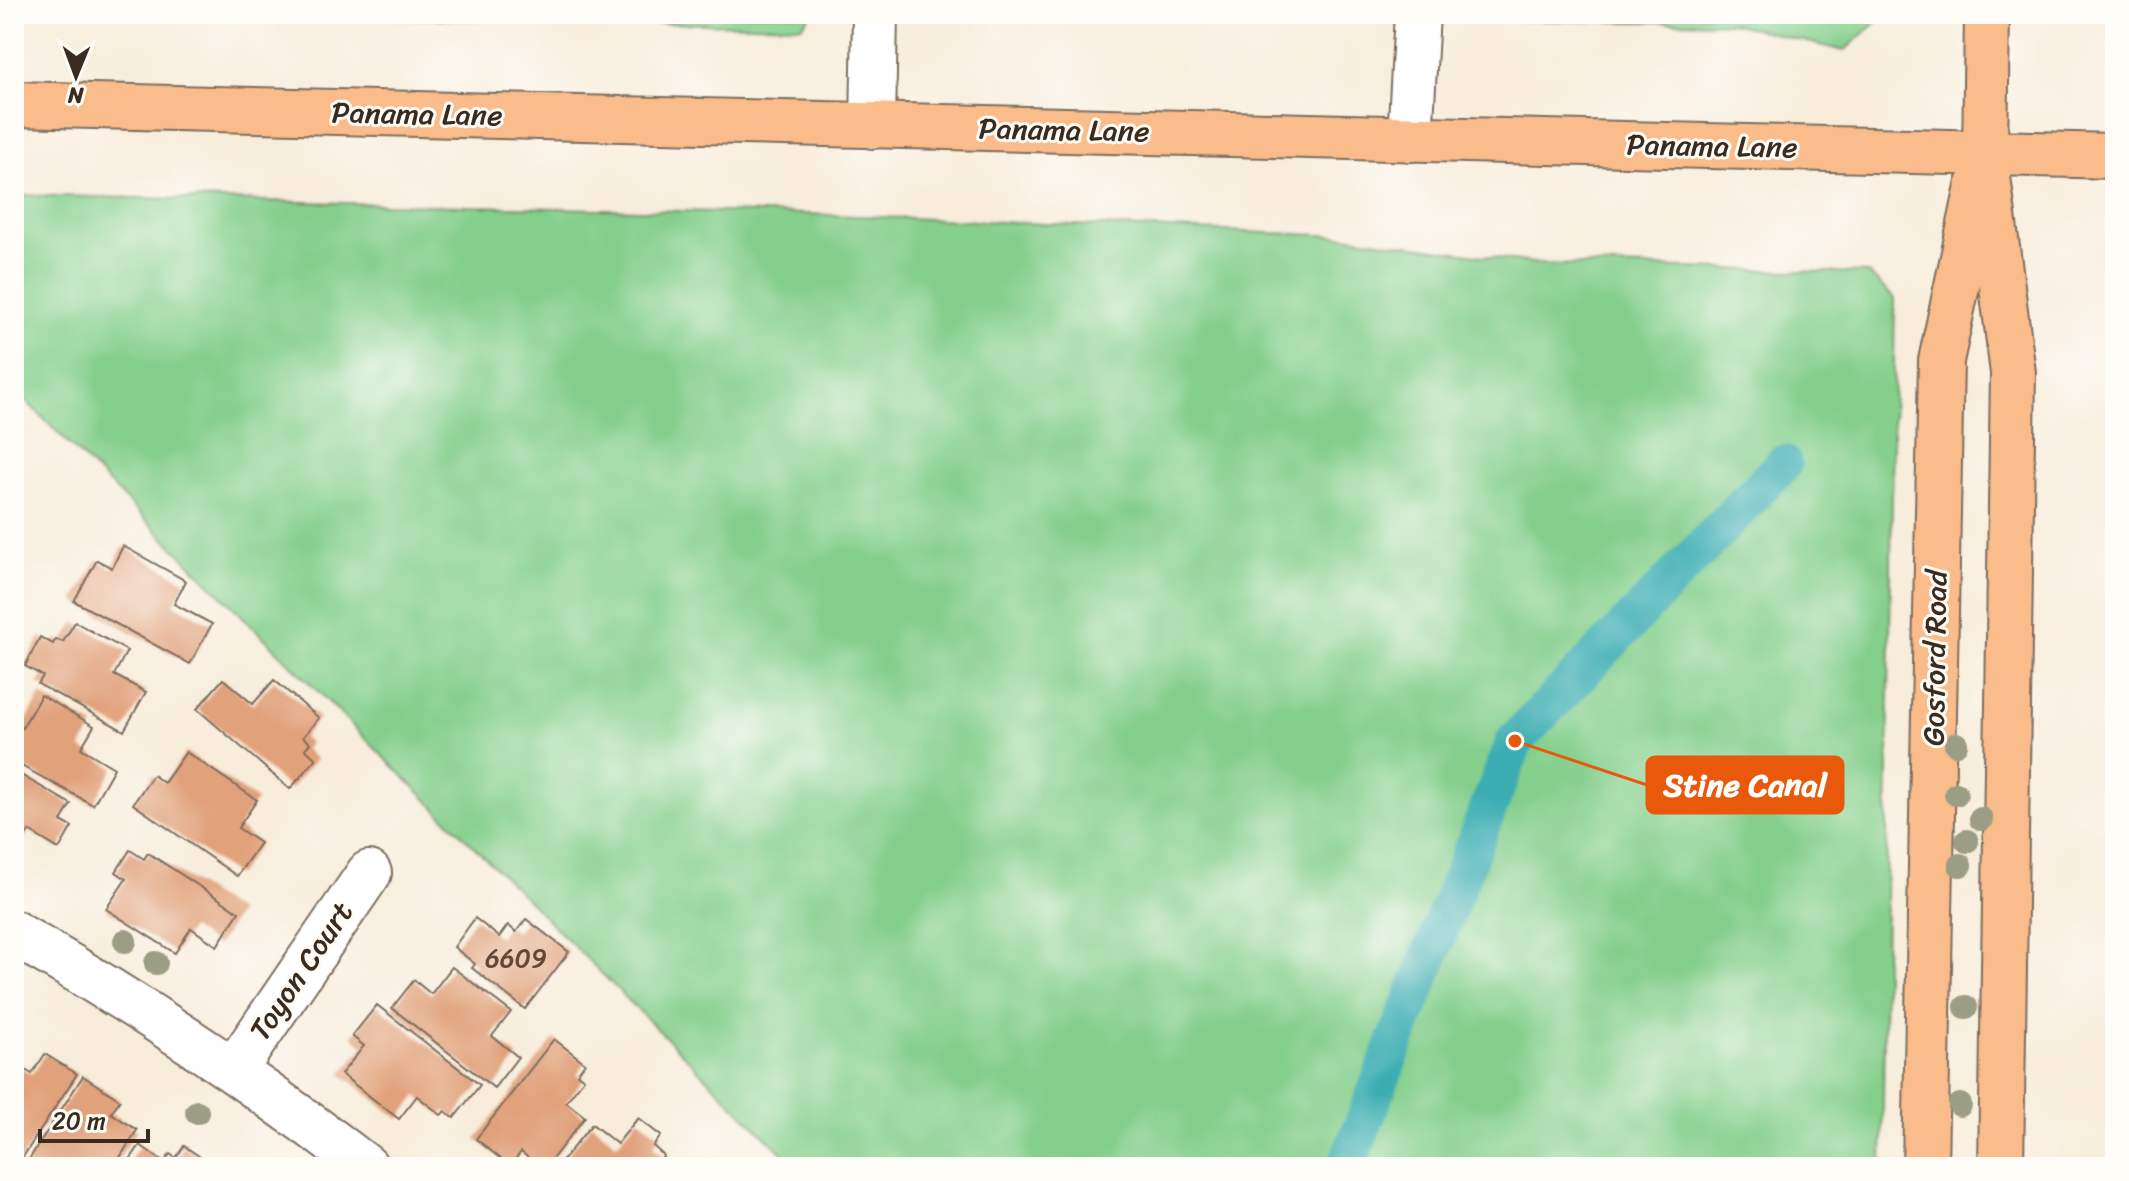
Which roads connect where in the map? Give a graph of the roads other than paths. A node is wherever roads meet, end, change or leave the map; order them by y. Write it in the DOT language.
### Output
graph roads {
  1 [pos="875,14"];
  2 [pos="1417,14"];
  3 [pos="1987,14"];
  4 [pos="14,104"];
  5 [pos="873,126"];
  6 [pos="1410,139"];
  7 [pos="1985,153"];
  8 [pos="2115,156"];
  9 [pos="369,873"];
  10 [pos="14,933"];
  11 [pos="234,1070"];
  12 [pos="366,1167"];
  13 [pos="1925,1167"];
  14 [pos="2001,1167"];
  1 -- 5 [label="street"];
  2 -- 6 [label="street"];
  3 -- 7 [label="main road, Gosford Road"];
  4 -- 5 [label="main road, Panama Lane"];
  5 -- 6 [label="main road, Panama Lane"];
  6 -- 7 [label="main road, Panama Lane"];
  7 -- 8 [label="main road, Panama Lane"];
  7 -- 13 [label="main road, Gosford Road"];
  7 -- 14 [label="main road, Gosford Road"];
  9 -- 11 [label="street, Toyon Court"];
  10 -- 11 [label="street"];
  11 -- 12 [label="street"];
}
